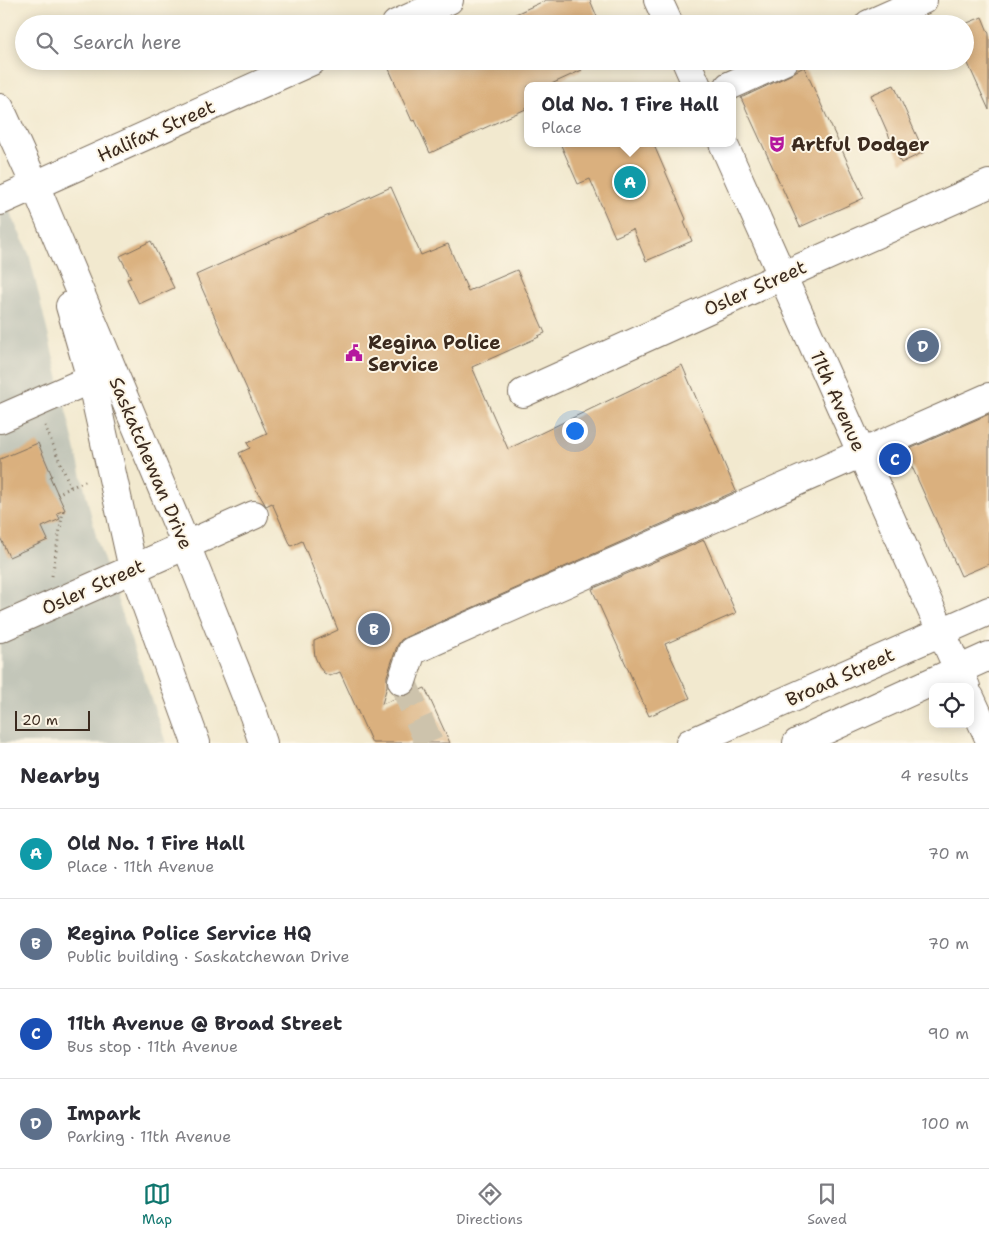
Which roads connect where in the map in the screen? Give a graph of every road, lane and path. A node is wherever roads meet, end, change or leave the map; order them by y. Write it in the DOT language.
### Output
graph roads {
  1 [pos="449,0"];
  2 [pos="658,0"];
  3 [pos="923,0"];
  4 [pos="416,15"];
  5 [pos="665,15"];
  6 [pos="889,15"];
  7 [pos="292,70"];
  8 [pos="690,70"];
  9 [pos="764,70"];
  10 [pos="695,82"];
  11 [pos="736,83"];
  12 [pos="0,108"];
  13 [pos="725,147"];
  14 [pos="35,184"];
  15 [pos="989,184"];
  16 [pos="0,201"];
  17 [pos="782,276"];
  18 [pos="91,379"];
  19 [pos="522,393"];
  20 [pos="989,397"];
  21 [pos="35,404"];
  22 [pos="0,419"];
  23 [pos="861,454"];
  24 [pos="111,470"];
  25 [pos="71,488"];
  26 [pos="57,494"];
  27 [pos="63,511"];
  28 [pos="254,515"];
  29 [pos="186,546"];
  30 [pos="133,569"];
  31 [pos="46,607"];
  32 [pos="989,611"];
  33 [pos="0,628"];
  34 [pos="942,632"];
  35 [pos="989,656"];
  36 [pos="962,678"];
  37 [pos="402,681"];
  38 [pos="974,706"];
  39 [pos="989,738"];
  40 [pos="196,743"];
  41 [pos="263,743"];
  42 [pos="690,743"];
  43 [pos="797,743"];
  1 -- 4 [label="street"];
  2 -- 5 [label="street"];
  3 -- 6 [label="street"];
  7 -- 14 [label="street, Halifax Street"];
  8 -- 10 [label="street"];
  9 -- 11 [label="street"];
  12 -- 14 [label="street, Saskatchewan Drive"];
  13 -- 17 [label="street, 11th Avenue"];
  14 -- 16 [label="street, Halifax Street"];
  14 -- 18 [label="street, Saskatchewan Drive"];
  14 -- 29 [label="street, Saskatchewan Drive"];
  15 -- 17 [label="street, Osler Street"];
  17 -- 19 [label="street, Osler Street"];
  17 -- 23 [label="street, 11th Avenue"];
  18 -- 21 [label="street"];
  18 -- 24 [label="street, Saskatchewan Drive"];
  20 -- 23 [label="street"];
  21 -- 22 [label="street"];
  21 -- 25 [label="path"];
  23 -- 34 [label="street, 11th Avenue"];
  23 -- 37 [label="street"];
  24 -- 25 [label="path"];
  24 -- 30 [label="street, Saskatchewan Drive"];
  25 -- 26 [label="path"];
  27 -- 31 [label="path"];
  28 -- 29 [label="street, Osler Street"];
  29 -- 30 [label="street, Osler Street"];
  29 -- 41 [label="street, Saskatchewan Drive"];
  30 -- 31 [label="street, Osler Street"];
  30 -- 40 [label="street, Saskatchewan Drive"];
  31 -- 33 [label="street, Osler Street"];
  32 -- 34 [label="street, Broad Street"];
  34 -- 36 [label="street, 11th Avenue"];
  34 -- 42 [label="street, Broad Street"];
  35 -- 36 [label="street"];
  36 -- 43 [label="street"];
  38 -- 39 [label="street"];
}
